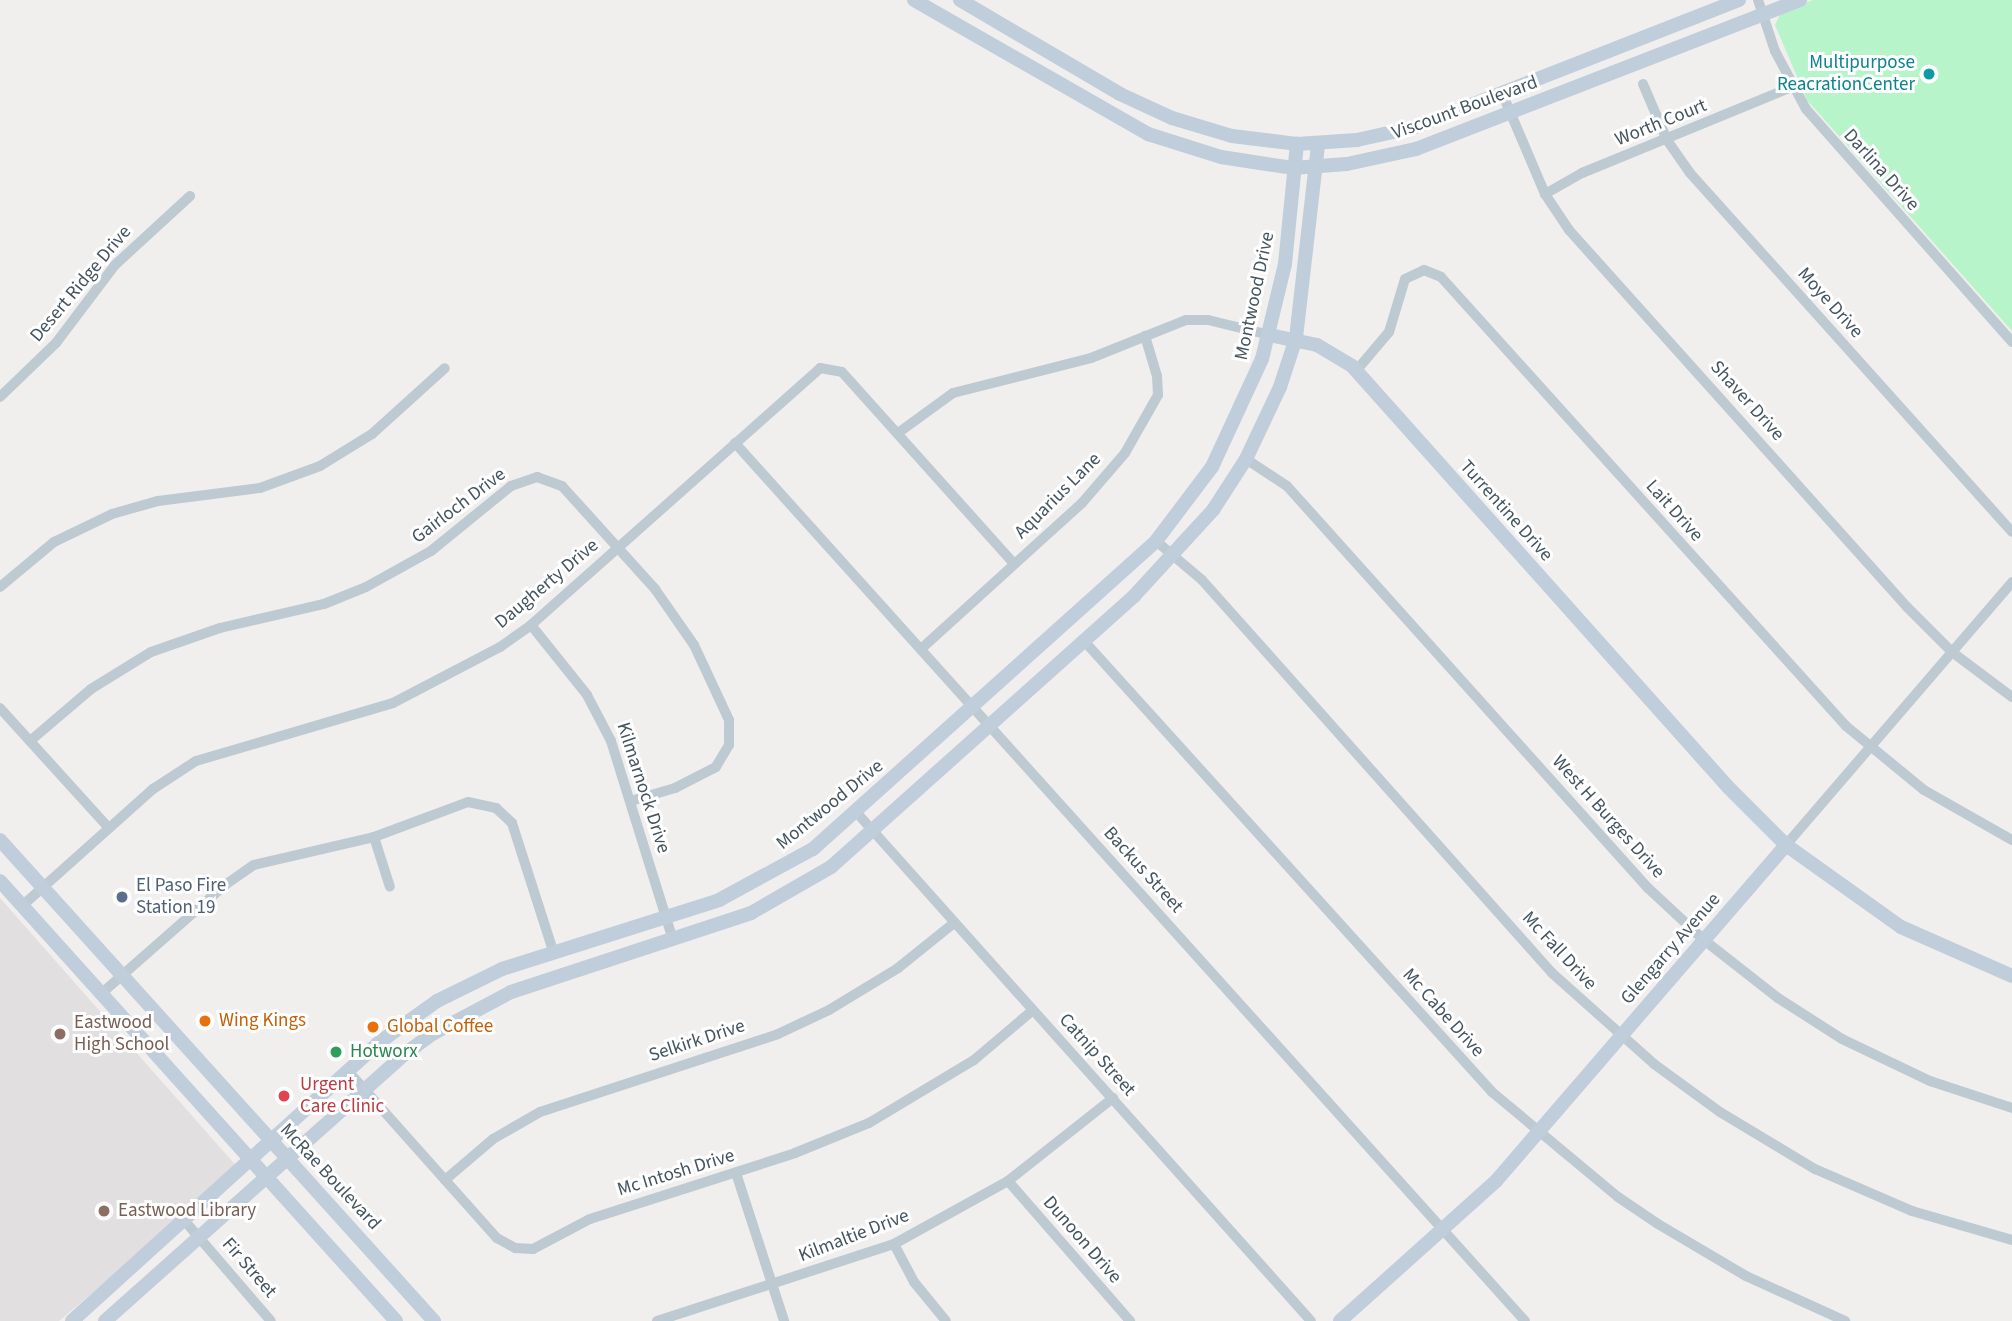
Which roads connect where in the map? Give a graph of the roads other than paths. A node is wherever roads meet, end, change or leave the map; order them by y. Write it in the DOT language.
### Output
graph roads {
  1 [pos="960,0"];
  2 [pos="1739,0"];
  3 [pos="1758,0"];
  4 [pos="1800,0"];
  5 [pos="918,1"];
  6 [pos="1762,15"];
  7 [pos="1643,84"];
  8 [pos="1105,85"];
  9 [pos="1792,87"];
  10 [pos="1502,93"];
  11 [pos="1094,105"];
  12 [pos="1510,114"];
  13 [pos="1667,140"];
  14 [pos="1297,144"];
  15 [pos="1318,144"];
  16 [pos="1293,168"];
  17 [pos="1316,168"];
  18 [pos="1545,194"];
  19 [pos="190,196"];
  20 [pos="1270,335"];
  21 [pos="1145,336"];
  22 [pos="1296,338"];
  23 [pos="2012,342"];
  24 [pos="445,368"];
  25 [pos="1356,371"];
  26 [pos="0,397"];
  27 [pos="898,433"];
  28 [pos="735,443"];
  29 [pos="1246,459"];
  30 [pos="2012,532"];
  31 [pos="1156,541"];
  32 [pos="618,547"];
  33 [pos="1174,557"];
  34 [pos="1014,564"];
  35 [pos="2012,582"];
  36 [pos="0,587"];
  37 [pos="531,625"];
  38 [pos="1085,642"];
  39 [pos="921,649"];
  40 [pos="1952,652"];
  41 [pos="2012,697"];
  42 [pos="0,708"];
  43 [pos="972,708"];
  44 [pos="990,727"];
  45 [pos="30,741"];
  46 [pos="1870,748"];
  47 [pos="631,802"];
  48 [pos="857,813"];
  49 [pos="109,828"];
  50 [pos="874,832"];
  51 [pos="374,837"];
  52 [pos="0,840"];
  53 [pos="2012,840"];
  54 [pos="1786,845"];
  55 [pos="0,881"];
  56 [pos="390,887"];
  57 [pos="43,888"];
  58 [pos="22,906"];
  59 [pos="666,917"];
  60 [pos="954,923"];
  61 [pos="86,936"];
  62 [pos="673,940"];
  63 [pos="1704,940"];
  64 [pos="553,951"];
  65 [pos="66,954"];
  66 [pos="122,976"];
  67 [pos="2012,976"];
  68 [pos="102,993"];
  69 [pos="1033,1010"];
  70 [pos="1621,1037"];
  71 [pos="199,1063"];
  72 [pos="348,1070"];
  73 [pos="179,1079"];
  74 [pos="365,1089"];
  75 [pos="1113,1098"];
  76 [pos="2012,1108"];
  77 [pos="1538,1133"];
  78 [pos="270,1141"];
  79 [pos="251,1158"];
  80 [pos="287,1158"];
  81 [pos="736,1173"];
  82 [pos="266,1175"];
  83 [pos="445,1180"];
  84 [pos="1008,1181"];
  85 [pos="184,1220"];
  86 [pos="1443,1230"];
  87 [pos="200,1238"];
  88 [pos="2012,1240"];
  89 [pos="894,1244"];
  90 [pos="771,1286"];
  91 [pos="72,1321"];
  92 [pos="105,1321"];
  93 [pos="271,1321"];
  94 [pos="396,1321"];
  95 [pos="434,1321"];
  96 [pos="657,1321"];
  97 [pos="784,1321"];
  98 [pos="946,1321"];
  99 [pos="1130,1321"];
  100 [pos="1311,1321"];
  101 [pos="1340,1321"];
  102 [pos="1525,1321"];
  103 [pos="1845,1321"];
  1 -- 8 [label="main road, Viscount Boulevard"];
  2 -- 10 [label="main road, Viscount Boulevard"];
  3 -- 6 [label="street, Darlina Drive"];
  4 -- 6 [label="main road, Viscount Boulevard"];
  5 -- 11 [label="main road, Viscount Boulevard"];
  6 -- 9 [label="street, Darlina Drive"];
  6 -- 12 [label="main road, Viscount Boulevard"];
  7 -- 13 [label="street, Moye Drive"];
  8 -- 11 [label="main road"];
  8 -- 14 [label="main road, Viscount Boulevard"];
  9 -- 13 [label="street, Worth Court"];
  9 -- 23 [label="street, Darlina Drive"];
  10 -- 12 [label="street, Shaver Drive"];
  10 -- 15 [label="main road, Viscount Boulevard"];
  11 -- 16 [label="main road, Viscount Boulevard"];
  12 -- 17 [label="main road, Viscount Boulevard"];
  12 -- 18 [label="street, Shaver Drive"];
  13 -- 18 [label="street, Worth Court"];
  13 -- 30 [label="street, Moye Drive"];
  14 -- 15 [label="main road, Viscount Boulevard"];
  14 -- 16 [label="main road, Montwood Drive"];
  15 -- 17 [label="main road"];
  16 -- 17 [label="main road, Viscount Boulevard"];
  16 -- 20 [label="main road, Montwood Drive"];
  17 -- 22 [label="main road"];
  18 -- 40 [label="street, Shaver Drive"];
  19 -- 26 [label="street, Desert Ridge Drive"];
  20 -- 21 [label="street, Turrentine Drive"];
  20 -- 22 [label="main road, Turrentine Drive"];
  20 -- 31 [label="main road, Montwood Drive"];
  21 -- 27 [label="street, Turrentine Drive"];
  21 -- 34 [label="street, Aquarius Lane"];
  22 -- 25 [label="main road, Turrentine Drive"];
  22 -- 29 [label="main road"];
  24 -- 36 [label="street"];
  25 -- 46 [label="street, Lait Drive"];
  25 -- 54 [label="main road, Turrentine Drive"];
  27 -- 28 [label="street, Daugherty Drive"];
  27 -- 34 [label="street, Daugherty Drive"];
  28 -- 32 [label="street, Daugherty Drive"];
  28 -- 39 [label="street, Backus Street"];
  29 -- 33 [label="main road"];
  29 -- 63 [label="street, West H Burges Drive"];
  31 -- 33 [label="street, Mc Fall Drive"];
  31 -- 43 [label="main road, Montwood Drive"];
  32 -- 37 [label="street, Daugherty Drive"];
  32 -- 45 [label="street, Gairloch Drive"];
  32 -- 47 [label="street, Gairloch Drive"];
  33 -- 38 [label="main road"];
  33 -- 70 [label="street, Mc Fall Drive"];
  34 -- 39 [label="street, Aquarius Lane"];
  35 -- 40 [label="street, Glengarry Avenue"];
  37 -- 47 [label="street, Kilmarnock Drive"];
  37 -- 49 [label="street, Daugherty Drive"];
  38 -- 44 [label="main road"];
  38 -- 77 [label="street, Mc Cabe Drive"];
  39 -- 43 [label="street, Backus Street"];
  40 -- 41 [label="street, Shaver Drive"];
  40 -- 46 [label="street, Glengarry Avenue"];
  42 -- 45 [label="street"];
  43 -- 44 [label="street, Backus Street"];
  43 -- 48 [label="main road, Montwood Drive"];
  44 -- 50 [label="main road"];
  44 -- 86 [label="street, Backus Street"];
  45 -- 49 [label="street"];
  46 -- 53 [label="street, Lait Drive"];
  46 -- 54 [label="street, Glengarry Avenue"];
  47 -- 59 [label="street, Kilmarnock Drive"];
  48 -- 50 [label="street, Catnip Street"];
  48 -- 59 [label="main road, Montwood Drive"];
  49 -- 57 [label="street, Daugherty Drive"];
  50 -- 60 [label="street, Catnip Street"];
  50 -- 62 [label="main road"];
  51 -- 56 [label="street"];
  51 -- 64 [label="street"];
  51 -- 66 [label="street"];
  52 -- 57 [label="main road, McRae Boulevard"];
  54 -- 63 [label="main road, Glengarry Avenue"];
  54 -- 67 [label="main road, Turrentine Drive"];
  55 -- 58 [label="main road"];
  57 -- 58 [label="street, Daugherty Drive"];
  57 -- 61 [label="main road, McRae Boulevard"];
  58 -- 65 [label="main road"];
  59 -- 62 [label="street, Kilmarnock Drive"];
  59 -- 64 [label="main road, Montwood Drive"];
  60 -- 69 [label="street, Catnip Street"];
  60 -- 83 [label="street, Selkirk Drive"];
  61 -- 65 [label="main road"];
  61 -- 66 [label="main road, McRae Boulevard"];
  62 -- 74 [label="main road"];
  63 -- 70 [label="main road, Glengarry Avenue"];
  63 -- 76 [label="street, West H Burges Drive"];
  64 -- 72 [label="main road, Montwood Drive"];
  65 -- 68 [label="main road"];
  66 -- 68 [label="street"];
  66 -- 71 [label="main road, McRae Boulevard"];
  68 -- 73 [label="main road"];
  69 -- 75 [label="street, Catnip Street"];
  69 -- 81 [label="street, Mc Intosh Drive"];
  70 -- 77 [label="main road, Glengarry Avenue"];
  70 -- 88 [label="street, Mc Fall Drive"];
  71 -- 73 [label="main road"];
  71 -- 78 [label="main road, McRae Boulevard"];
  72 -- 74 [label="street, Mc Intosh Drive"];
  72 -- 78 [label="main road, Montwood Drive"];
  73 -- 79 [label="main road"];
  74 -- 80 [label="main road"];
  74 -- 83 [label="street, Mc Intosh Drive"];
  75 -- 84 [label="street, Kilmaltie Drive"];
  75 -- 100 [label="street, Catnip Street"];
  77 -- 86 [label="main road, Glengarry Avenue"];
  77 -- 103 [label="street, Mc Cabe Drive"];
  78 -- 79 [label="main road, Montwood Drive"];
  78 -- 80 [label="main road, McRae Boulevard"];
  79 -- 82 [label="main road"];
  79 -- 85 [label="main road, Montwood Drive"];
  80 -- 82 [label="main road"];
  80 -- 95 [label="main road, McRae Boulevard"];
  81 -- 83 [label="street, Mc Intosh Drive"];
  81 -- 90 [label="street"];
  82 -- 87 [label="main road"];
  82 -- 94 [label="main road"];
  84 -- 89 [label="street, Kilmaltie Drive"];
  84 -- 99 [label="street, Dunoon Drive"];
  85 -- 87 [label="street, Fir Street"];
  85 -- 91 [label="main road, Montwood Drive"];
  86 -- 101 [label="main road, Glengarry Avenue"];
  86 -- 102 [label="street, Backus Street"];
  87 -- 92 [label="main road"];
  87 -- 93 [label="street, Fir Street"];
  89 -- 90 [label="street, Kilmaltie Drive"];
  89 -- 98 [label="street"];
  90 -- 96 [label="street, Kilmaltie Drive"];
  90 -- 97 [label="street"];
}
